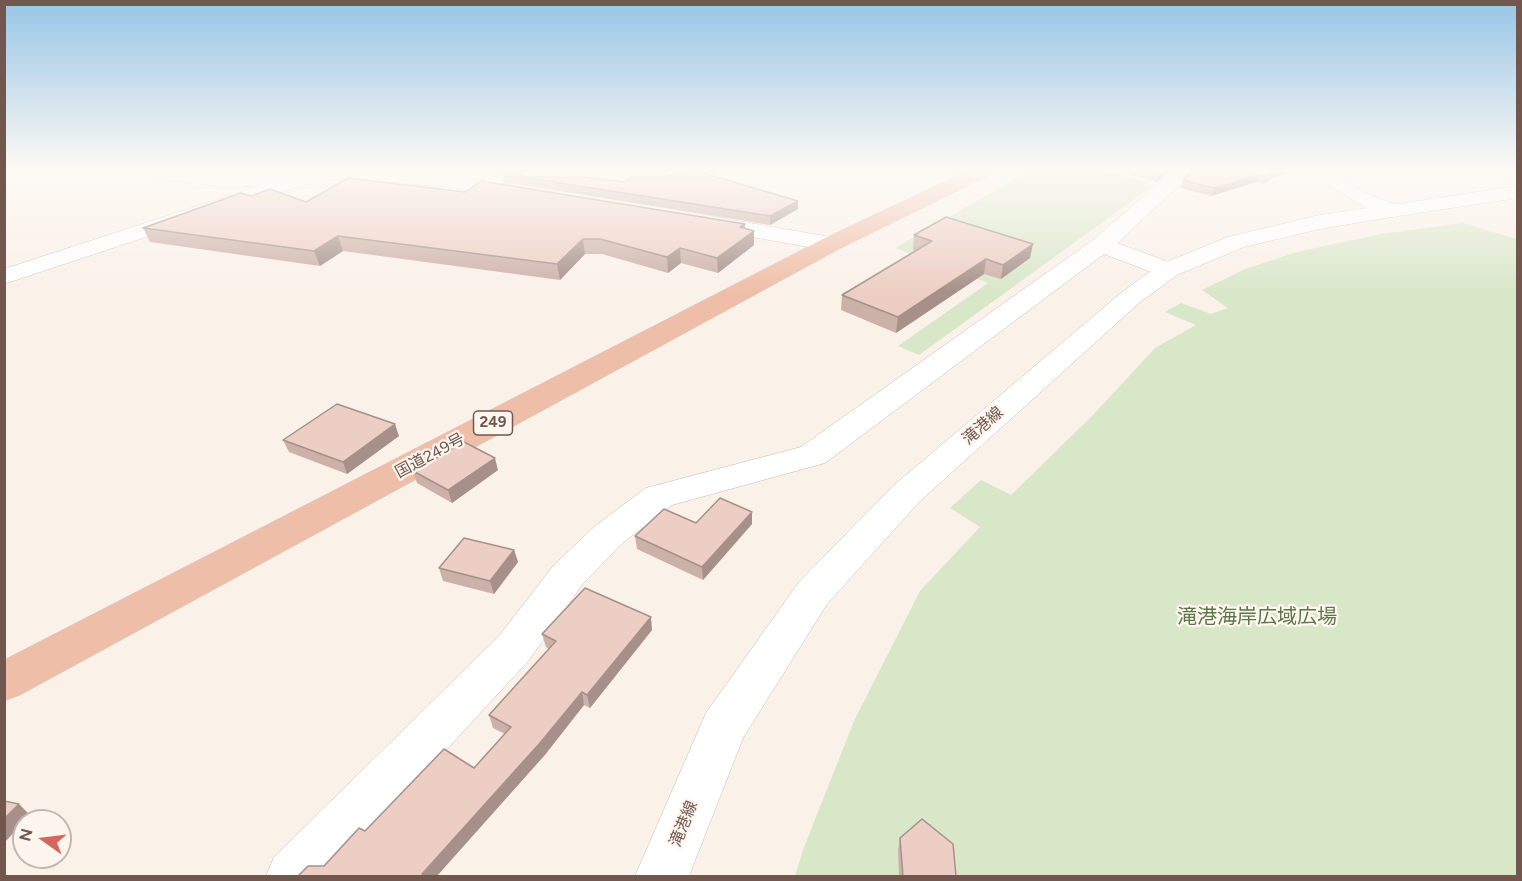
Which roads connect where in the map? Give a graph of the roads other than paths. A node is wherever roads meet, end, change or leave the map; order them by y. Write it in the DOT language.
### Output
graph roads {
  1 [pos="203,211"];
  2 [pos="900,211"];
  3 [pos="1139,211"];
  4 [pos="1390,211"];
  5 [pos="694,220"];
  6 [pos="831,244"];
  7 [pos="1101,245"];
  8 [pos="1168,270"];
  9 [pos="4,277"];
  10 [pos="4,682"];
  11 [pos="293,876"];
  12 [pos="662,876"];
  1 -- 9 [label="street"];
  2 -- 6 [label="highway, 国道249号 / 249"];
  3 -- 7 [label="street"];
  4 -- 8 [label="street, 滝港線"];
  5 -- 6 [label="street"];
  6 -- 10 [label="highway, 国道249号 / 249"];
  7 -- 8 [label="street"];
  7 -- 11 [label="street"];
  8 -- 12 [label="street, 滝港線"];
}
